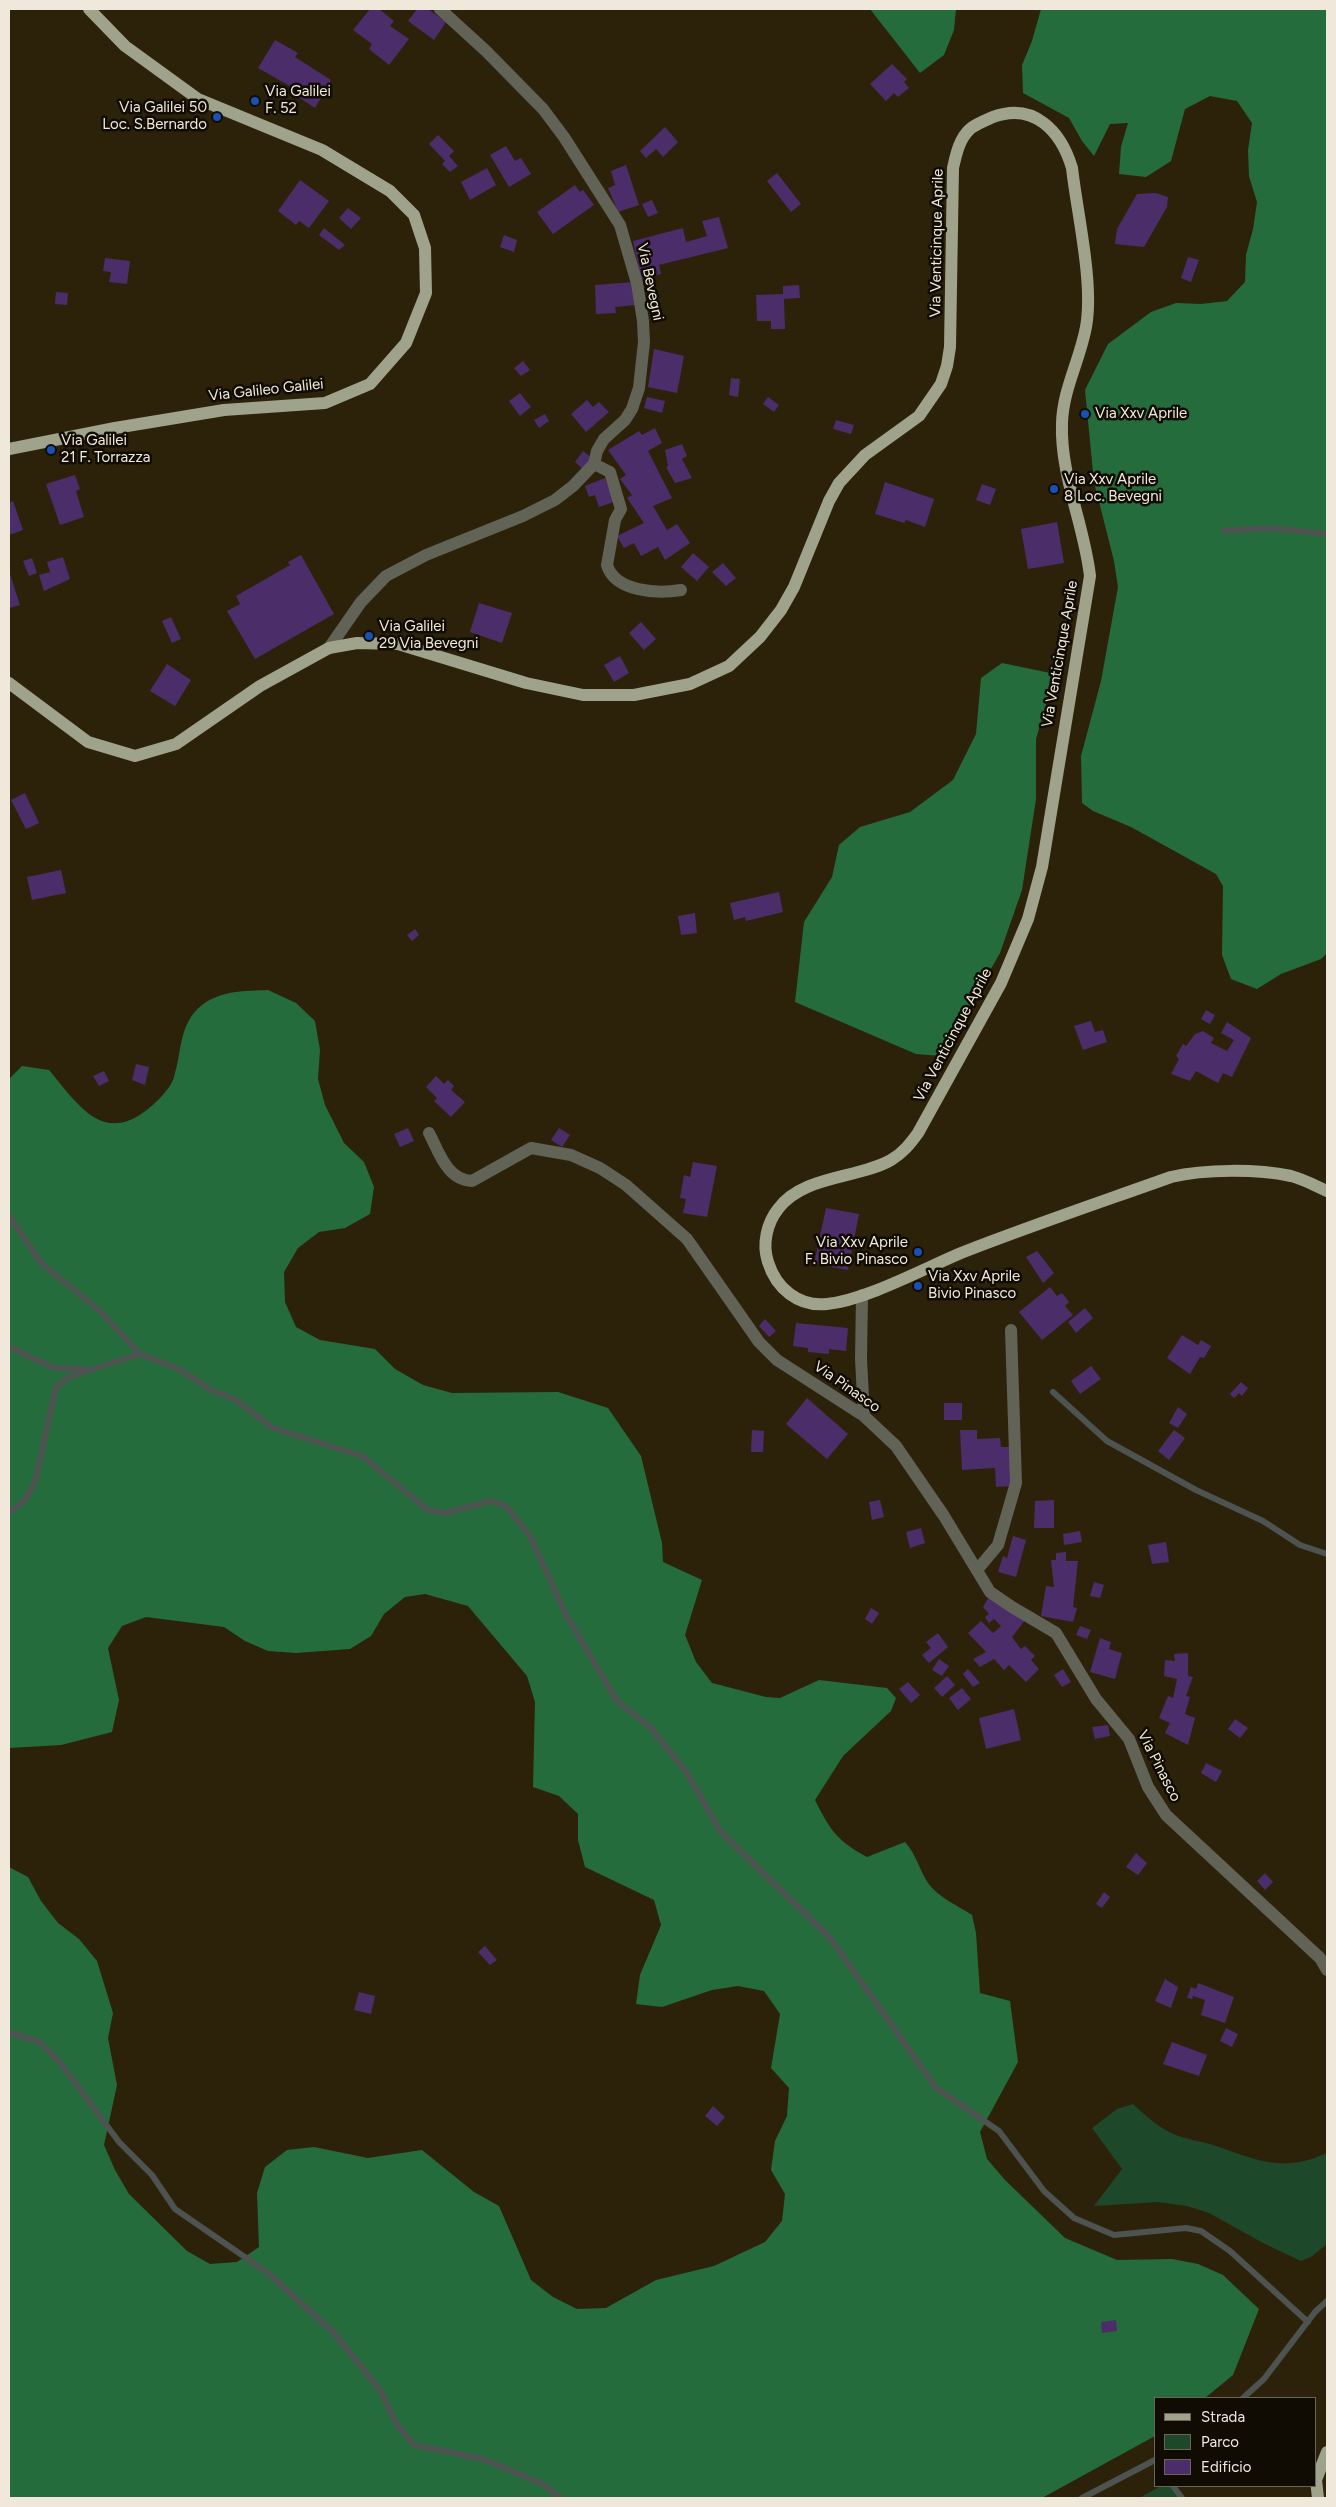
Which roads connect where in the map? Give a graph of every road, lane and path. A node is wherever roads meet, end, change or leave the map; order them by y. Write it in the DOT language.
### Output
graph roads {
  1 [pos="89,9"];
  2 [pos="440,9"];
  3 [pos="9,449"];
  4 [pos="594,464"];
  5 [pos="681,590"];
  6 [pos="329,648"];
  7 [pos="9,683"];
  8 [pos="429,1133"];
  9 [pos="1327,1191"];
  10 [pos="862,1295"];
  11 [pos="1010,1330"];
  12 [pos="864,1416"];
  13 [pos="977,1570"];
  14 [pos="1327,1970"];
  15 [pos="1327,2452"];
  16 [pos="1318,2498"];
  1 -- 3 [label="main road, Via Galileo Galilei"];
  2 -- 4 [label="street, Via Bevegni"];
  4 -- 5 [label="street"];
  4 -- 6 [label="street, Via Bevegni"];
  6 -- 7 [label="main road"];
  6 -- 10 [label="main road, Via Venticinque Aprile"];
  8 -- 12 [label="street, Via Pinasco"];
  9 -- 10 [label="main road, Via Venticinque Aprile"];
  10 -- 12 [label="street"];
  11 -- 13 [label="street"];
  12 -- 13 [label="street, Via Pinasco"];
  13 -- 14 [label="street, Via Pinasco"];
  15 -- 16 [label="main road"];
}
